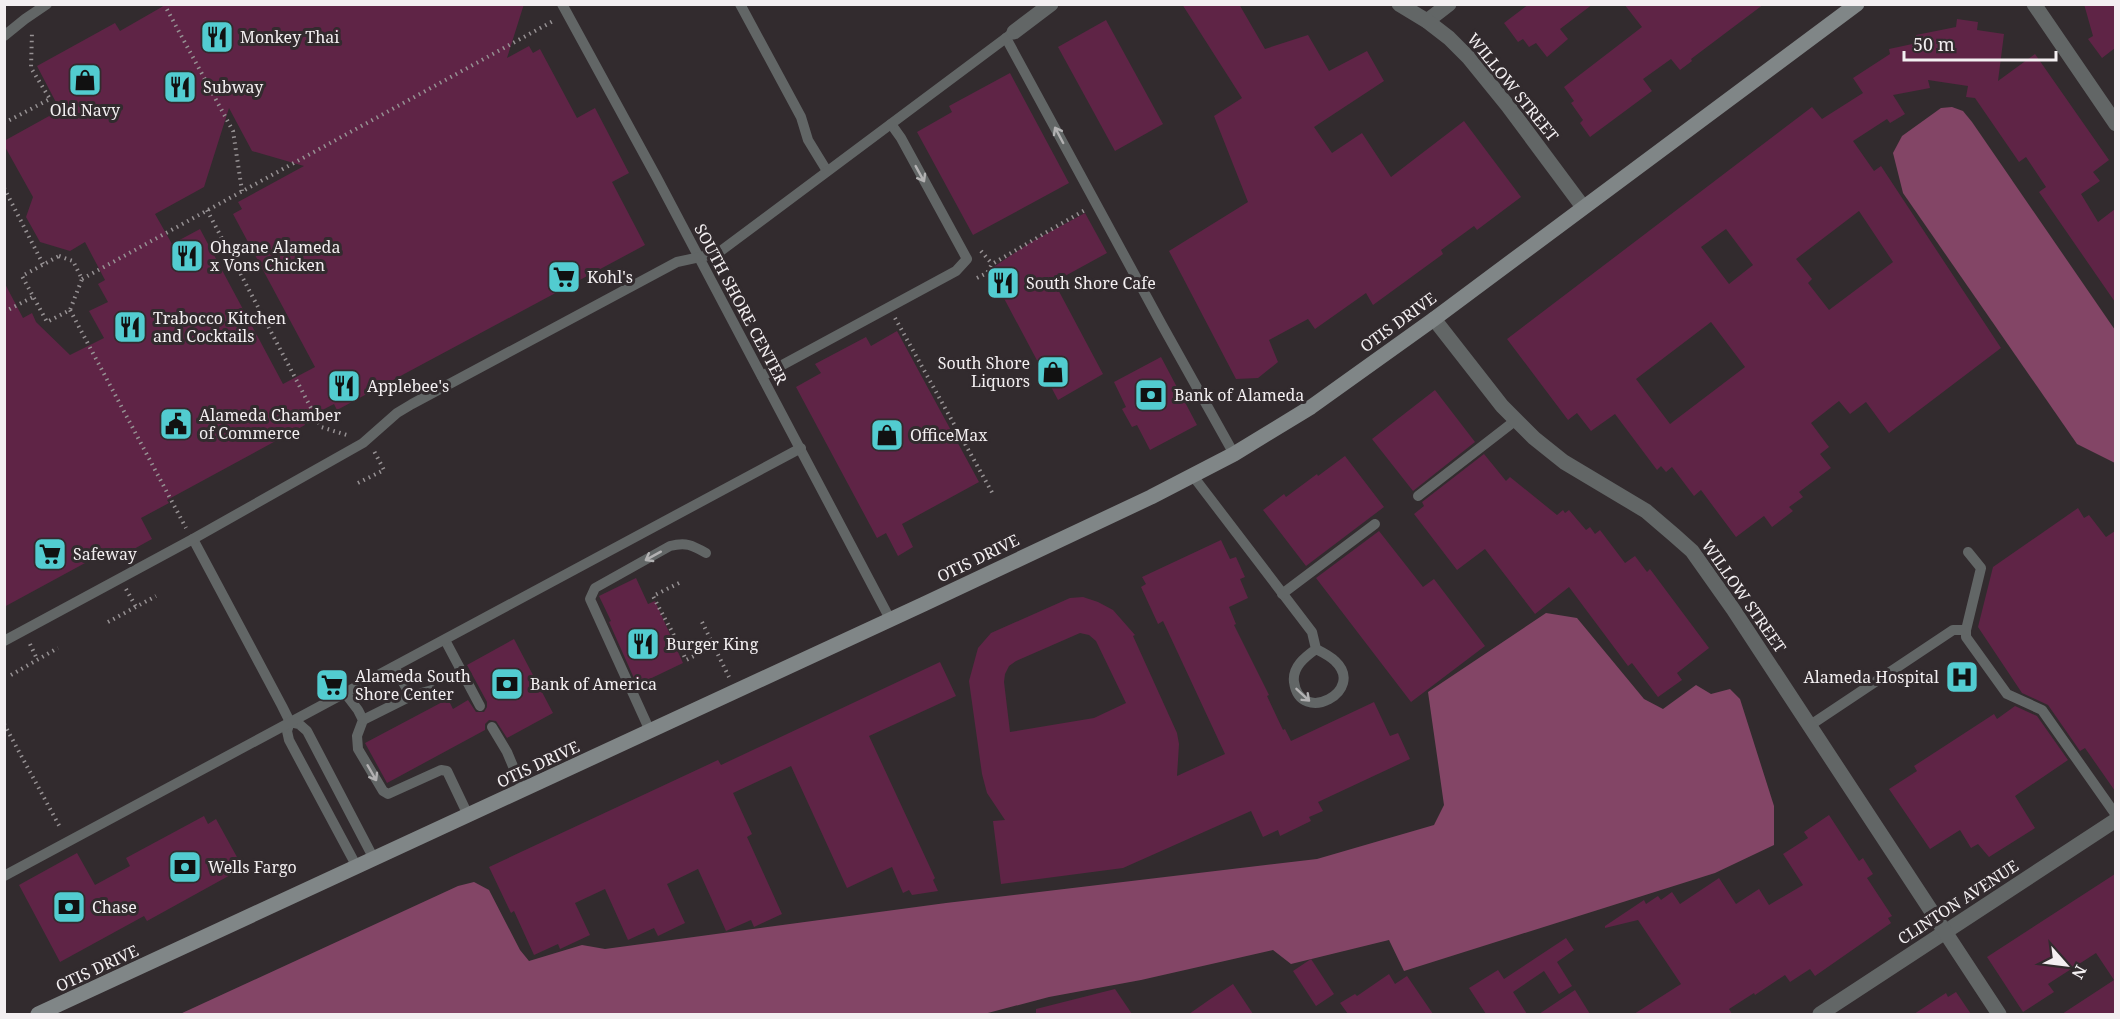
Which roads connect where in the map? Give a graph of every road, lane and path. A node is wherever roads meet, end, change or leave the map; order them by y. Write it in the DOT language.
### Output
graph roads {
  1 [pos="47,4"];
  2 [pos="164,4"];
  3 [pos="740,4"];
  4 [pos="1051,4"];
  5 [pos="1399,4"];
  6 [pos="1449,4"];
  7 [pos="1857,4"];
  8 [pos="2034,4"];
  9 [pos="564,9"];
  10 [pos="25,19"];
  11 [pos="1427,21"];
  12 [pos="1010,35"];
  13 [pos="4,36"];
  14 [pos="4,123"];
  15 [pos="891,124"];
  16 [pos="2115,124"];
  17 [pos="827,171"];
  18 [pos="4,188"];
  19 [pos="242,191"];
  20 [pos="1096,204"];
  21 [pos="1584,207"];
  22 [pos="207,210"];
  23 [pos="977,246"];
  24 [pos="698,257"];
  25 [pos="43,264"];
  26 [pos="992,264"];
  27 [pos="977,278"];
  28 [pos="82,279"];
  29 [pos="33,297"];
  30 [pos="889,307"];
  31 [pos="70,310"];
  32 [pos="4,312"];
  33 [pos="1434,320"];
  34 [pos="762,376"];
  35 [pos="1516,420"];
  36 [pos="363,443"];
  37 [pos="801,448"];
  38 [pos="1234,454"];
  39 [pos="1193,476"];
  40 [pos="358,483"];
  41 [pos="994,496"];
  42 [pos="1418,496"];
  43 [pos="1375,524"];
  44 [pos="193,539"];
  45 [pos="1968,552"];
  46 [pos="706,553"];
  47 [pos="679,583"];
  48 [pos="1282,594"];
  49 [pos="156,596"];
  50 [pos="890,620"];
  51 [pos="108,622"];
  52 [pos="702,622"];
  53 [pos="1966,630"];
  54 [pos="4,640"];
  55 [pos="445,640"];
  56 [pos="714,646"];
  57 [pos="58,648"];
  58 [pos="1316,649"];
  59 [pos="394,667"];
  60 [pos="11,675"];
  61 [pos="432,690"];
  62 [pos="735,692"];
  63 [pos="345,693"];
  64 [pos="411,696"];
  65 [pos="480,706"];
  66 [pos="363,720"];
  67 [pos="290,722"];
  68 [pos="4,724"];
  69 [pos="1809,726"];
  70 [pos="492,727"];
  71 [pos="650,731"];
  72 [pos="524,790"];
  73 [pos="468,815"];
  74 [pos="2115,817"];
  75 [pos="69,842"];
  76 [pos="374,859"];
  77 [pos="357,867"];
  78 [pos="4,876"];
  79 [pos="1945,931"];
  80 [pos="38,1014"];
  81 [pos="1820,1014"];
  82 [pos="1999,1014"];
  1 -- 10 [label="lane"];
  2 -- 19 [label="path"];
  3 -- 17 [label="lane"];
  4 -- 12 [label="street"];
  5 -- 11 [label="street, WILLOW STREET"];
  6 -- 11 [label="street"];
  7 -- 21 [label="main road, OTIS DRIVE"];
  8 -- 16 [label="street"];
  9 -- 19 [label="path"];
  9 -- 24 [label="lane, SOUTH SHORE CENTER"];
  10 -- 13 [label="lane"];
  10 -- 14 [label="path"];
  11 -- 21 [label="street, WILLOW STREET"];
  12 -- 15 [label="lane"];
  20 -- 12 [label="lane, one-way"];
  15 -- 17 [label="lane"];
  15 -- 30 [label="lane, one-way"];
  17 -- 24 [label="lane"];
  18 -- 25 [label="path"];
  19 -- 22 [label="path"];
  20 -- 26 [label="path"];
  20 -- 38 [label="lane"];
  21 -- 33 [label="main road, OTIS DRIVE"];
  22 -- 28 [label="path"];
  22 -- 36 [label="path"];
  23 -- 26 [label="path"];
  24 -- 34 [label="lane, SOUTH SHORE CENTER"];
  24 -- 36 [label="lane"];
  25 -- 28 [label="path"];
  25 -- 29 [label="path"];
  26 -- 27 [label="path"];
  28 -- 31 [label="path"];
  29 -- 31 [label="path"];
  29 -- 32 [label="path"];
  30 -- 34 [label="lane"];
  30 -- 41 [label="path"];
  31 -- 44 [label="path"];
  33 -- 35 [label="street, WILLOW STREET"];
  33 -- 38 [label="main road, OTIS DRIVE"];
  34 -- 37 [label="lane, SOUTH SHORE CENTER"];
  35 -- 42 [label="lane"];
  35 -- 69 [label="street, WILLOW STREET"];
  36 -- 40 [label="path"];
  36 -- 44 [label="lane"];
  37 -- 50 [label="lane, SOUTH SHORE CENTER"];
  37 -- 55 [label="lane"];
  38 -- 39 [label="main road, OTIS DRIVE"];
  39 -- 48 [label="lane"];
  39 -- 50 [label="main road, OTIS DRIVE"];
  43 -- 48 [label="lane"];
  44 -- 54 [label="lane"];
  44 -- 67 [label="lane"];
  45 -- 53 [label="lane"];
  46 -- 71 [label="lane, one-way"];
  47 -- 56 [label="path"];
  48 -- 58 [label="lane"];
  49 -- 51 [label="path"];
  50 -- 62 [label="main road, OTIS DRIVE"];
  52 -- 56 [label="path"];
  53 -- 69 [label="lane"];
  53 -- 74 [label="lane"];
  55 -- 59 [label="lane"];
  55 -- 65 [label="lane"];
  56 -- 62 [label="path"];
  57 -- 60 [label="path"];
  58 -- 58 [label="lane, one-way"];
  59 -- 63 [label="lane"];
  59 -- 64 [label="lane"];
  61 -- 64 [label="lane"];
  62 -- 71 [label="main road, OTIS DRIVE"];
  63 -- 66 [label="lane"];
  63 -- 67 [label="lane"];
  64 -- 66 [label="lane"];
  66 -- 73 [label="lane, one-way"];
  67 -- 75 [label="lane"];
  67 -- 76 [label="lane"];
  67 -- 77 [label="lane"];
  68 -- 75 [label="path"];
  69 -- 79 [label="street, WILLOW STREET"];
  70 -- 72 [label="lane"];
  71 -- 72 [label="main road, OTIS DRIVE"];
  72 -- 73 [label="main road, OTIS DRIVE"];
  73 -- 76 [label="main road, OTIS DRIVE"];
  74 -- 79 [label="street, CLINTON AVENUE"];
  75 -- 78 [label="lane"];
  76 -- 77 [label="main road, OTIS DRIVE"];
  77 -- 80 [label="main road, OTIS DRIVE"];
  79 -- 81 [label="street, CLINTON AVENUE"];
  79 -- 82 [label="street, WILLOW STREET"];
}
